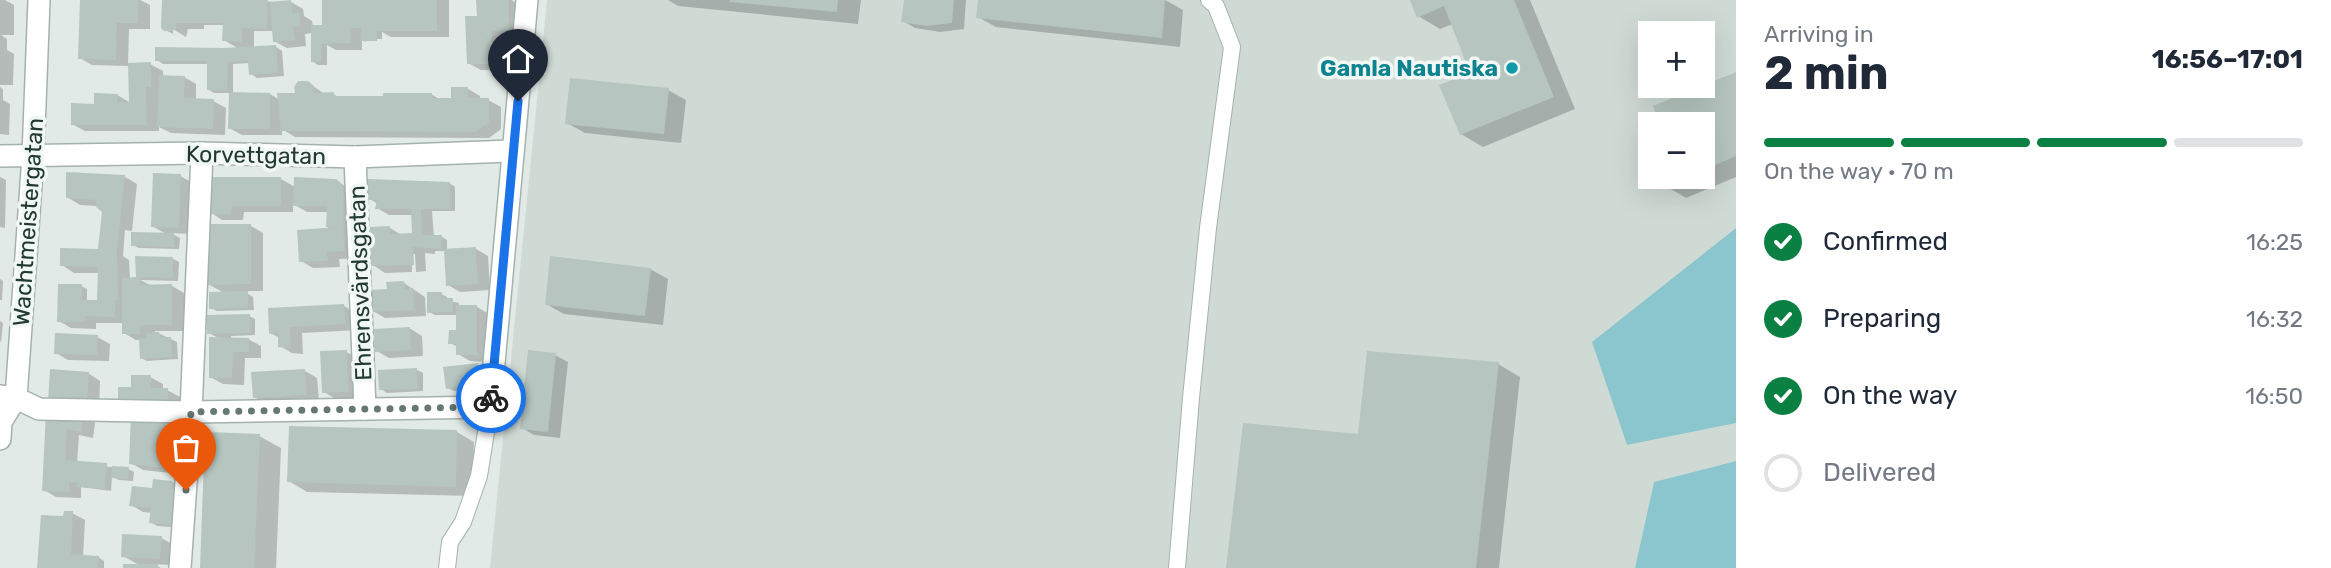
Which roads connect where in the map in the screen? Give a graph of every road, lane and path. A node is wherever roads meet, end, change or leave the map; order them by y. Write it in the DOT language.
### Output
graph roads {
  1 [pos="39,0"];
  2 [pos="527,0"];
  3 [pos="1209,0"];
  4 [pos="513,151"];
  5 [pos="202,153"];
  6 [pos="0,156"];
  7 [pos="33,156"];
  8 [pos="355,158"];
  9 [pos="8,397"];
  10 [pos="490,407"];
  11 [pos="365,409"];
  12 [pos="191,412"];
  13 [pos="0,439"];
  14 [pos="180,568"];
  15 [pos="447,568"];
  16 [pos="1177,568"];
  1 -- 7 [label="street, Wachtmeistergatan"];
  2 -- 4 [label="street"];
  3 -- 16 [label="lane"];
  4 -- 8 [label="street, Korvettgatan"];
  4 -- 10 [label="street"];
  5 -- 7 [label="street, Korvettgatan"];
  5 -- 8 [label="street, Korvettgatan"];
  5 -- 12 [label="street"];
  6 -- 7 [label="street, Korvettgatan"];
  7 -- 9 [label="street, Wachtmeistergatan"];
  8 -- 11 [label="street, Ehrensvärdsgatan"];
  9 -- 12 [label="street"];
  9 -- 13 [label="street, Wachtmeistergatan"];
  10 -- 11 [label="street"];
  10 -- 15 [label="lane"];
  11 -- 12 [label="street"];
  12 -- 14 [label="street"];
}
